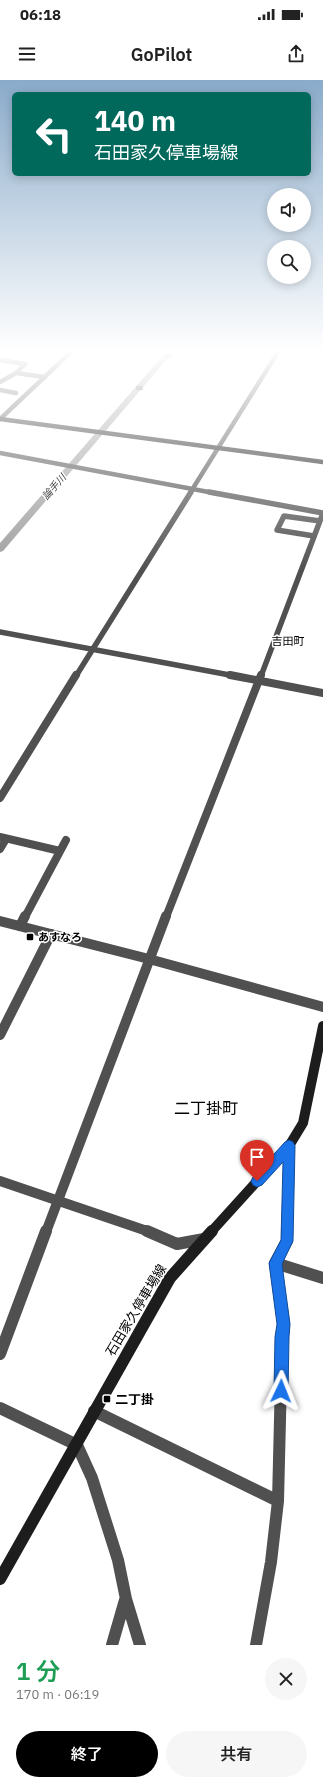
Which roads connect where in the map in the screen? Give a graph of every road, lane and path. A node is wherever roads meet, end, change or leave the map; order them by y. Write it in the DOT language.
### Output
graph roads {
  1 [pos="47,425"];
  2 [pos="233,425"];
  3 [pos="219,448"];
  4 [pos="0,451"];
  5 [pos="323,462"];
  6 [pos="194,488"];
  7 [pos="323,512"];
  8 [pos="320,521"];
  9 [pos="314,536"];
  10 [pos="0,632"];
  11 [pos="92,650"];
  12 [pos="259,681"];
  13 [pos="323,693"];
  14 [pos="0,798"];
  15 [pos="3,838"];
  16 [pos="66,840"];
  17 [pos="0,849"];
  18 [pos="60,851"];
  19 [pos="0,921"];
  20 [pos="20,926"];
  21 [pos="51,934"];
  22 [pos="149,959"];
  23 [pos="323,1007"];
  24 [pos="323,1026"];
  25 [pos="0,1035"];
  26 [pos="289,1146"];
  27 [pos="0,1182"];
  28 [pos="59,1202"];
  29 [pos="204,1239"];
  30 [pos="276,1263"];
  31 [pos="323,1278"];
  32 [pos="0,1354"];
  33 [pos="0,1408"];
  34 [pos="94,1411"];
  35 [pos="77,1444"];
  36 [pos="278,1501"];
  37 [pos="0,1579"];
  38 [pos="126,1599"];
  39 [pos="112,1645"];
  40 [pos="140,1645"];
  41 [pos="256,1645"];
  1 -- 3 [label="main road"];
  2 -- 3 [label="street"];
  3 -- 5 [label="main road"];
  3 -- 6 [label="street"];
  4 -- 6 [label="street"];
  6 -- 7 [label="street"];
  6 -- 11 [label="street"];
  7 -- 8 [label="street"];
  8 -- 9 [label="street"];
  8 -- 9 [label="street"];
  9 -- 12 [label="street"];
  10 -- 11 [label="street"];
  11 -- 12 [label="street"];
  11 -- 14 [label="street"];
  12 -- 13 [label="street"];
  12 -- 22 [label="street"];
  15 -- 17 [label="street"];
  15 -- 18 [label="street"];
  16 -- 18 [label="street"];
  18 -- 20 [label="street"];
  19 -- 20 [label="street"];
  20 -- 21 [label="street"];
  21 -- 22 [label="street"];
  21 -- 25 [label="street"];
  22 -- 23 [label="street"];
  22 -- 28 [label="street"];
  24 -- 26 [label="main road, 石田家久停車場線"];
  26 -- 29 [label="main road, 石田家久停車場線"];
  26 -- 30 [label="street"];
  27 -- 28 [label="street"];
  28 -- 29 [label="street"];
  28 -- 32 [label="street"];
  29 -- 34 [label="main road, 石田家久停車場線"];
  30 -- 31 [label="street"];
  30 -- 36 [label="street"];
  33 -- 35 [label="street"];
  34 -- 35 [label="main road, 石田家久停車場線"];
  34 -- 36 [label="street"];
  35 -- 37 [label="main road, 石田家久停車場線"];
  35 -- 38 [label="street"];
  36 -- 41 [label="street"];
  38 -- 39 [label="street"];
  38 -- 40 [label="street"];
}
